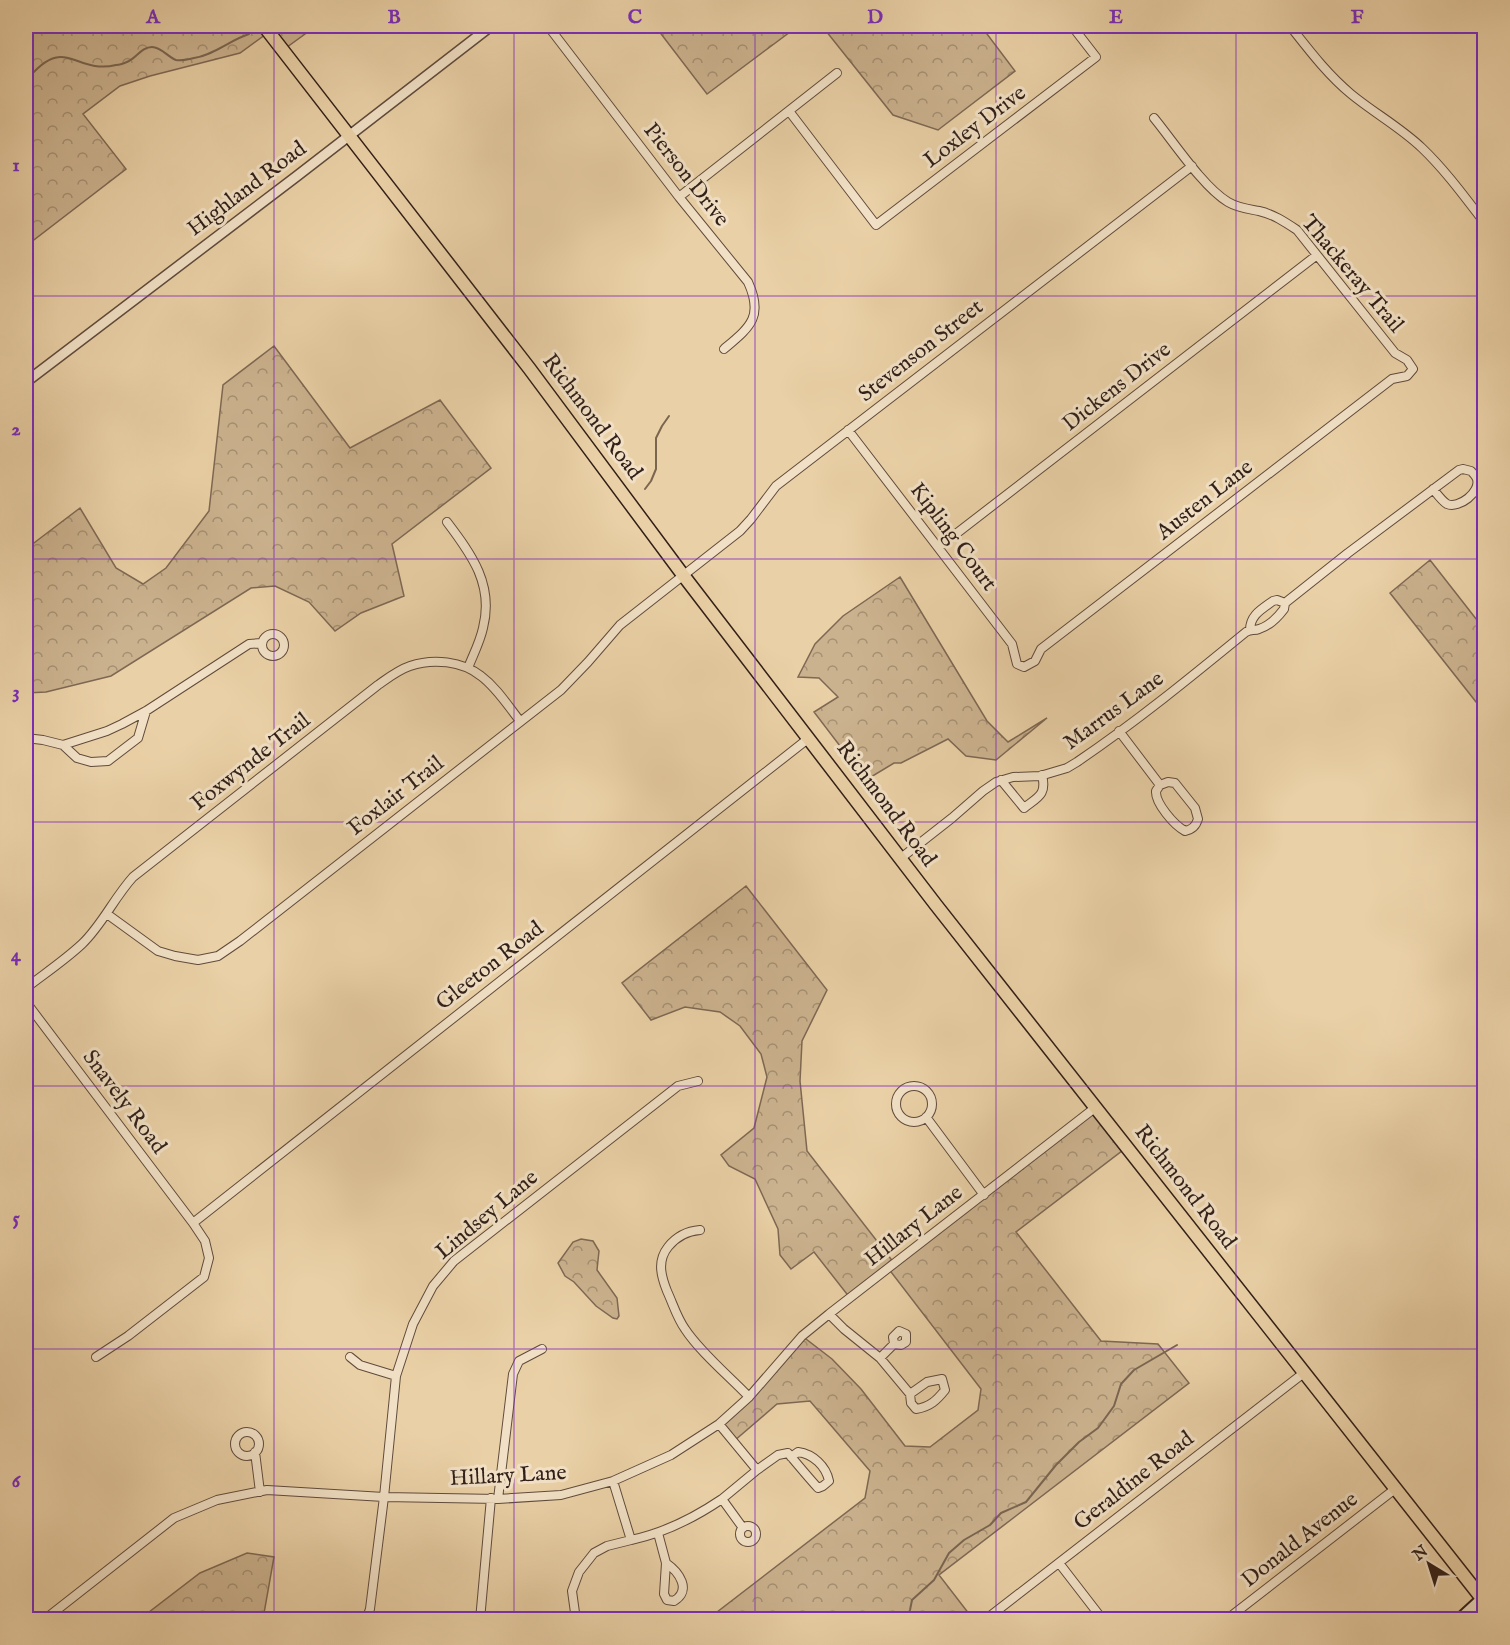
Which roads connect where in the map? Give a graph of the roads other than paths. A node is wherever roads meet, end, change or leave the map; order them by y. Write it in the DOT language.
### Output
graph roads {
  1 [pos="264,26"];
  2 [pos="491,26"];
  3 [pos="548,26"];
  4 [pos="1072,26"];
  5 [pos="1290,26"];
  6 [pos="837,73"];
  7 [pos="789,111"];
  8 [pos="1154,117"];
  9 [pos="348,136"];
  10 [pos="1192,166"];
  11 [pos="679,197"];
  12 [pos="1485,222"];
  13 [pos="1317,255"];
  14 [pos="724,349"];
  15 [pos="1413,369"];
  16 [pos="26,382"];
  17 [pos="848,430"];
  18 [pos="1433,489"];
  19 [pos="447,522"];
  20 [pos="1485,531"];
  21 [pos="1485,541"];
  22 [pos="939,547"];
  23 [pos="683,574"];
  24 [pos="1285,603"];
  25 [pos="1250,630"];
  26 [pos="262,643"];
  27 [pos="1024,667"];
  28 [pos="468,668"];
  29 [pos="146,711"];
  30 [pos="520,721"];
  31 [pos="1119,731"];
  32 [pos="26,738"];
  33 [pos="809,738"];
  34 [pos="63,745"];
  35 [pos="1042,775"];
  36 [pos="1001,780"];
  37 [pos="1160,785"];
  38 [pos="901,858"];
  39 [pos="106,914"];
  40 [pos="26,988"];
  41 [pos="26,1002"];
  42 [pos="698,1081"];
  43 [pos="1096,1107"];
  44 [pos="926,1117"];
  45 [pos="984,1195"];
  46 [pos="193,1223"];
  47 [pos="700,1230"];
  48 [pos="829,1314"];
  49 [pos="894,1344"];
  50 [pos="542,1349"];
  51 [pos="350,1357"];
  52 [pos="96,1358"];
  53 [pos="880,1358"];
  54 [pos="1305,1372"];
  55 [pos="396,1376"];
  56 [pos="910,1394"];
  57 [pos="749,1397"];
  58 [pos="719,1424"];
  59 [pos="255,1452"];
  60 [pos="791,1457"];
  61 [pos="757,1470"];
  62 [pos="613,1481"];
  63 [pos="1395,1489"];
  64 [pos="260,1492"];
  65 [pos="384,1497"];
  66 [pos="722,1498"];
  67 [pos="494,1499"];
  68 [pos="743,1528"];
  69 [pos="658,1533"];
  70 [pos="631,1540"];
  71 [pos="666,1563"];
  72 [pos="1059,1563"];
  73 [pos="1484,1598"];
  74 [pos="44,1620"];
  75 [pos="366,1620"];
  76 [pos="480,1620"];
  77 [pos="576,1620"];
  78 [pos="985,1620"];
  79 [pos="1103,1620"];
  80 [pos="1226,1620"];
  81 [pos="1459,1620"];
  1 -- 9 [label="main road, Richmond Road"];
  2 -- 9 [label="street, Highland Road"];
  3 -- 11 [label="street, Pierson Drive"];
  4 -- 7 [label="street, Loxley Drive"];
  5 -- 12 [label="street"];
  6 -- 7 [label="street"];
  7 -- 11 [label="street"];
  8 -- 10 [label="street, Thackeray Trail"];
  9 -- 16 [label="street, Highland Road"];
  9 -- 23 [label="main road, Richmond Road"];
  10 -- 13 [label="street, Thackeray Trail"];
  10 -- 17 [label="street, Stevenson Street"];
  11 -- 14 [label="street, Pierson Drive"];
  13 -- 15 [label="street, Thackeray Trail"];
  13 -- 22 [label="street, Dickens Drive"];
  15 -- 27 [label="street, Austen Lane"];
  17 -- 22 [label="street, Kipling Court"];
  17 -- 23 [label="street, Stevenson Street"];
  18 -- 18 [label="street"];
  18 -- 24 [label="street"];
  19 -- 28 [label="street"];
  20 -- 21 [label="street"];
  22 -- 27 [label="street, Kipling Court"];
  23 -- 30 [label="street, Foxlair Trail"];
  23 -- 33 [label="main road, Richmond Road"];
  24 -- 25 [label="street, Marrus Lane"];
  24 -- 25 [label="street, Marrus Lane"];
  25 -- 31 [label="street, Marrus Lane"];
  26 -- 29 [label="street"];
  28 -- 30 [label="street, Foxwynde Trail"];
  28 -- 39 [label="street, Foxwynde Trail"];
  29 -- 34 [label="street"];
  29 -- 34 [label="street"];
  30 -- 39 [label="street, Foxlair Trail"];
  31 -- 35 [label="street, Marrus Lane"];
  31 -- 37 [label="street"];
  32 -- 34 [label="street"];
  33 -- 38 [label="main road, Richmond Road"];
  33 -- 46 [label="street, Gleeton Road"];
  35 -- 36 [label="street, Marrus Lane"];
  35 -- 36 [label="street"];
  36 -- 38 [label="street, Marrus Lane"];
  37 -- 37 [label="street"];
  38 -- 43 [label="main road, Richmond Road"];
  39 -- 40 [label="street, Foxwynde Trail"];
  41 -- 46 [label="street, Snavely Road"];
  42 -- 55 [label="street, Lindsey Lane"];
  43 -- 45 [label="street, Hillary Lane"];
  43 -- 54 [label="main road, Richmond Road"];
  44 -- 44 [label="street"];
  44 -- 45 [label="street"];
  45 -- 48 [label="street, Hillary Lane"];
  46 -- 52 [label="street, Snavely Road"];
  47 -- 57 [label="street"];
  48 -- 53 [label="street"];
  48 -- 57 [label="street, Hillary Lane"];
  49 -- 53 [label="street"];
  50 -- 67 [label="street"];
  51 -- 55 [label="street"];
  53 -- 56 [label="street"];
  54 -- 63 [label="main road, Richmond Road"];
  54 -- 72 [label="street, Geraldine Road"];
  55 -- 65 [label="street, Lindsey Lane"];
  56 -- 56 [label="street"];
  57 -- 58 [label="street, Hillary Lane"];
  58 -- 61 [label="street"];
  58 -- 62 [label="street, Hillary Lane"];
  59 -- 64 [label="street"];
  60 -- 60 [label="street"];
  60 -- 61 [label="street"];
  61 -- 66 [label="street"];
  62 -- 67 [label="street, Hillary Lane"];
  62 -- 70 [label="street"];
  63 -- 73 [label="main road, Richmond Road"];
  63 -- 80 [label="street, Donald Avenue"];
  64 -- 65 [label="street, Hillary Lane"];
  64 -- 74 [label="street, Hillary Lane"];
  65 -- 67 [label="street, Hillary Lane"];
  65 -- 75 [label="street, Lindsey Lane"];
  66 -- 68 [label="street"];
  66 -- 69 [label="street"];
  67 -- 76 [label="street"];
  69 -- 70 [label="street"];
  69 -- 71 [label="street"];
  70 -- 77 [label="street"];
  72 -- 78 [label="street, Geraldine Road"];
  72 -- 79 [label="street"];
  73 -- 81 [label="main road"];
}
